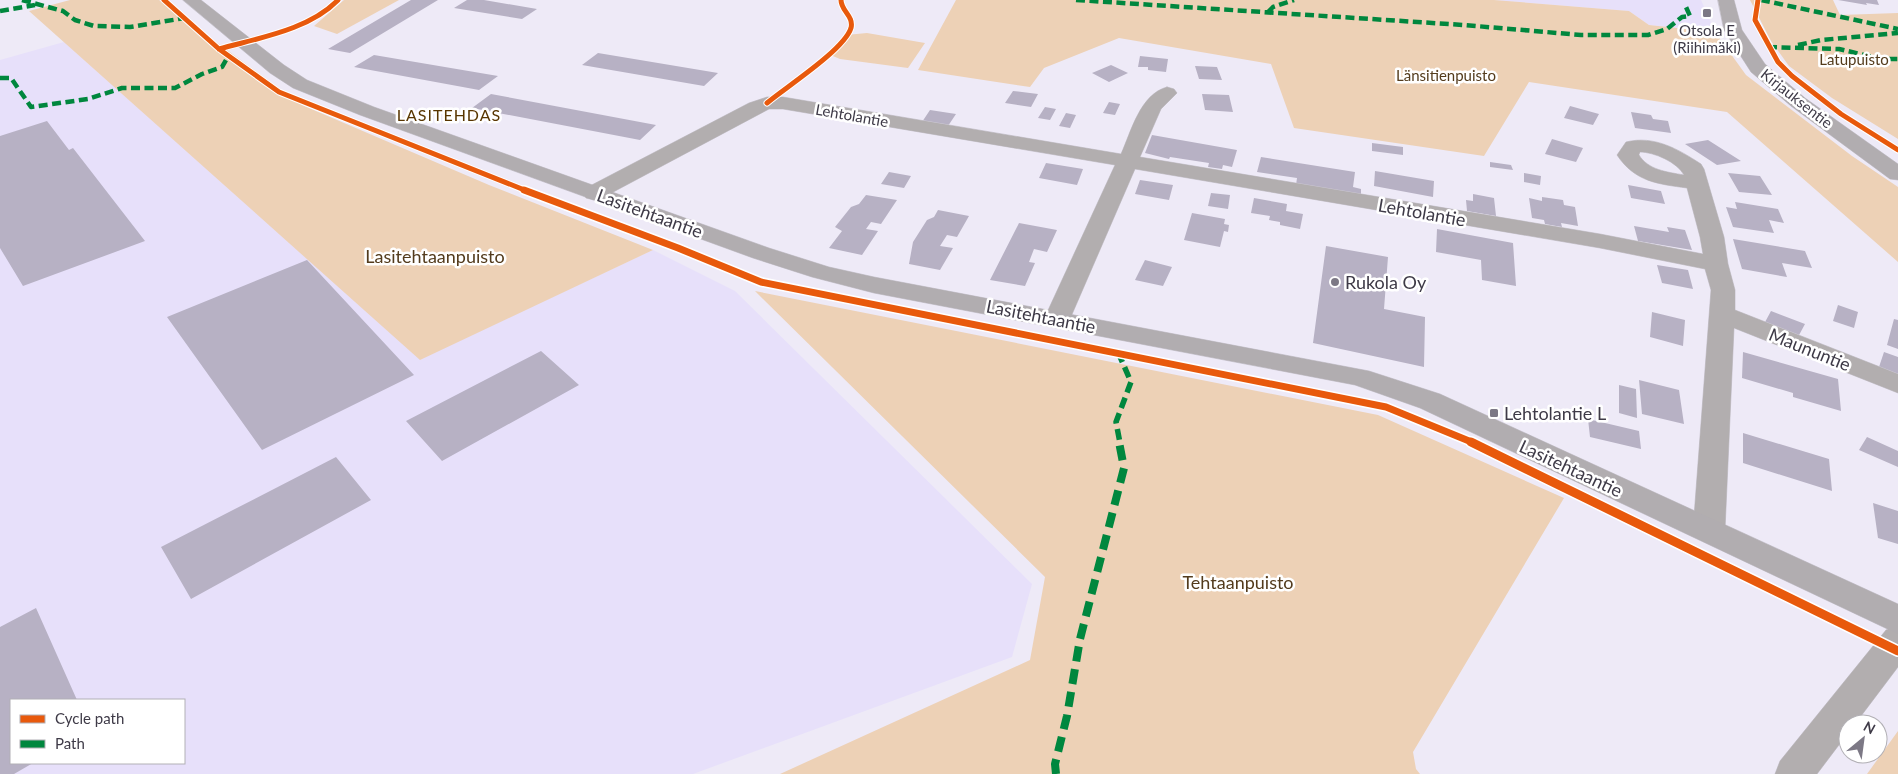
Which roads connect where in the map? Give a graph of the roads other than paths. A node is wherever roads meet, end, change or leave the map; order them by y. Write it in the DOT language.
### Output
graph roads {
  1 [pos="191,0"];
  2 [pos="1726,0"];
  3 [pos="1167,93"];
  4 [pos="1128,162"];
  5 [pos="1898,174"];
  6 [pos="1697,183"];
  7 [pos="594,193"];
  8 [pos="1716,264"];
  9 [pos="1721,314"];
  10 [pos="1057,319"];
  11 [pos="1898,384"];
  12 [pos="1709,530"];
  13 [pos="1898,620"];
  14 [pos="1898,640"];
  15 [pos="1794,774"];
  1 -- 7 [label="street, Lasitehtaantie"];
  2 -- 5 [label="street, Kirjauksentie"];
  3 -- 4 [label="street"];
  4 -- 7 [label="street, Lehtolantie"];
  4 -- 8 [label="street, Lehtolantie"];
  4 -- 10 [label="street"];
  6 -- 8 [label="street"];
  7 -- 10 [label="street, Lasitehtaantie"];
  8 -- 9 [label="street"];
  9 -- 11 [label="street, Maununtie"];
  9 -- 12 [label="street"];
  10 -- 12 [label="street, Lasitehtaantie"];
  12 -- 13 [label="street, Lasitehtaantie"];
  14 -- 15 [label="street"];
}
